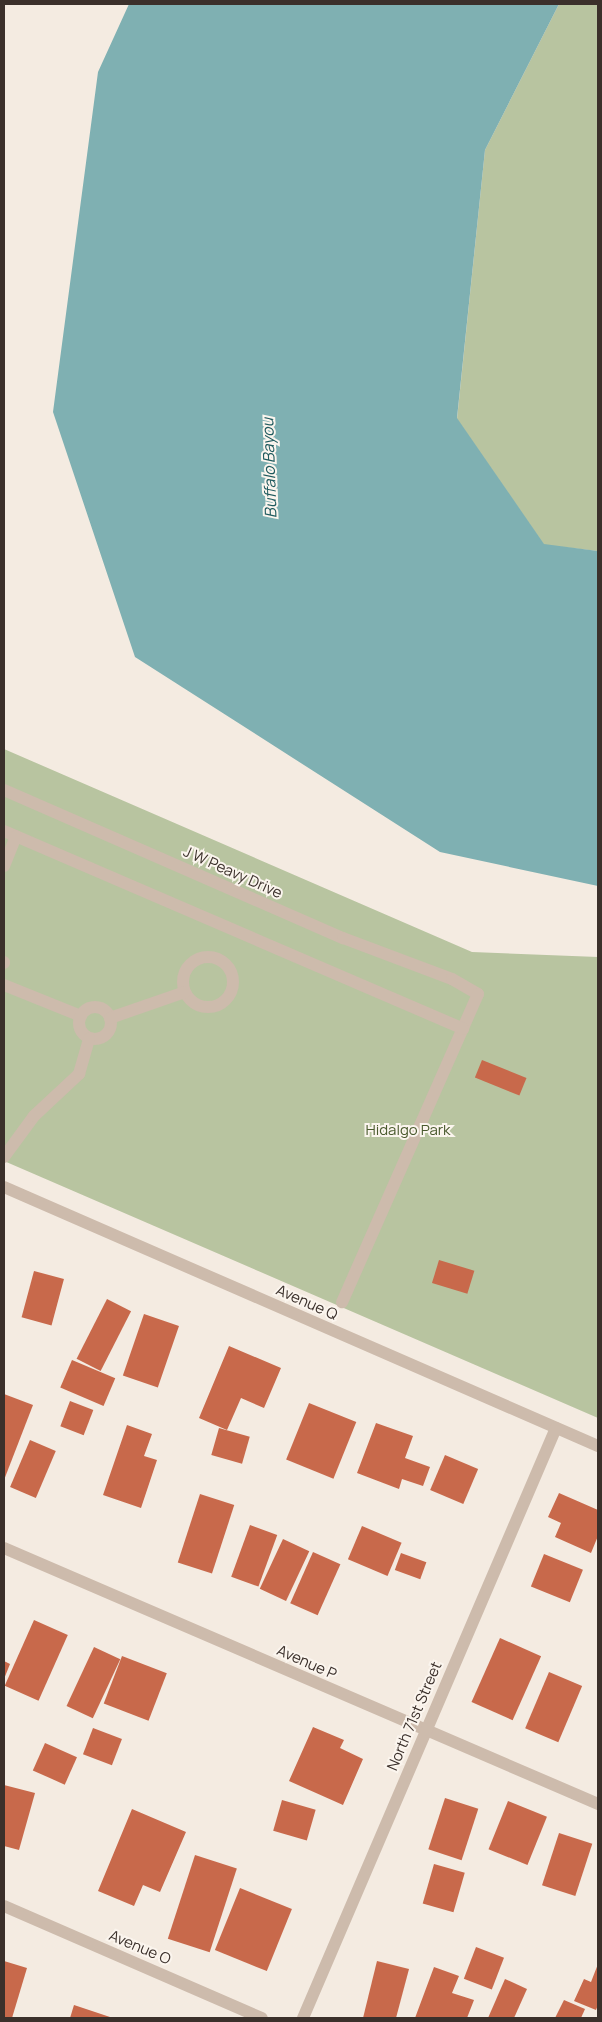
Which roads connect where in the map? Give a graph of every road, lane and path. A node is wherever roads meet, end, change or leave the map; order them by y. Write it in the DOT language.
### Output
graph roads {
  1 [pos="4,790"];
  2 [pos="4,831"];
  3 [pos="16,836"];
  4 [pos="4,866"];
  5 [pos="4,985"];
  6 [pos="185,992"];
  7 [pos="81,1016"];
  8 [pos="110,1018"];
  9 [pos="463,1030"];
  10 [pos="89,1038"];
  11 [pos="4,1157"];
  12 [pos="4,1187"];
  13 [pos="342,1302"];
  14 [pos="556,1428"];
  15 [pos="598,1446"];
  16 [pos="4,1548"];
  17 [pos="425,1731"];
  18 [pos="598,1804"];
  19 [pos="4,1906"];
  20 [pos="262,2018"];
  21 [pos="303,2018"];
  1 -- 9 [label="street, J W Peavy Drive"];
  2 -- 3 [label="street"];
  3 -- 4 [label="street"];
  3 -- 9 [label="street"];
  5 -- 7 [label="street"];
  6 -- 6 [label="street"];
  6 -- 8 [label="street"];
  7 -- 8 [label="street"];
  7 -- 10 [label="street"];
  8 -- 10 [label="street"];
  9 -- 13 [label="street"];
  10 -- 11 [label="street"];
  12 -- 14 [label="street, Avenue Q"];
  14 -- 15 [label="street, Avenue Q"];
  14 -- 17 [label="street, North 71st Street"];
  16 -- 17 [label="street, Avenue P"];
  17 -- 18 [label="street, Avenue P"];
  17 -- 21 [label="street, North 71st Street"];
  19 -- 20 [label="street, Avenue O"];
}
